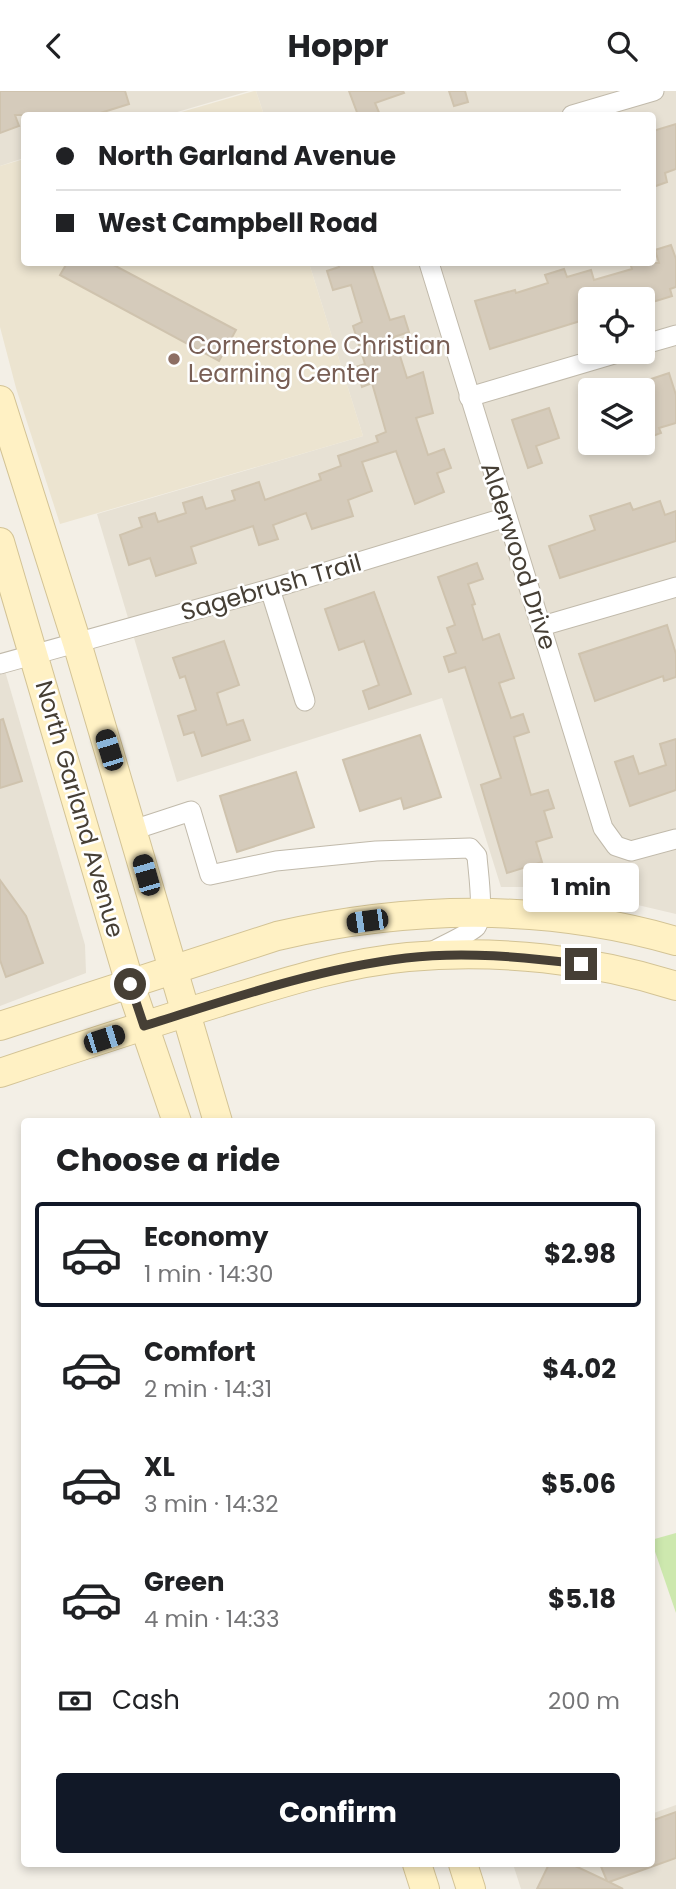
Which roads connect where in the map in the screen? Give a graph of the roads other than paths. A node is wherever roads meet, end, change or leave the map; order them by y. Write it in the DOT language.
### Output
graph roads {
  1 [pos="654,91"];
  2 [pos="582,112"];
  3 [pos="430,266"];
  4 [pos="676,335"];
  5 [pos="655,341"];
  6 [pos="580,364"];
  7 [pos="469,397"];
  8 [pos="0,400"];
  9 [pos="507,517"];
  10 [pos="0,541"];
  11 [pos="676,587"];
  12 [pos="270,589"];
  13 [pos="542,627"];
  14 [pos="77,643"];
  15 [pos="35,655"];
  16 [pos="0,664"];
  17 [pos="305,701"];
  18 [pos="133,829"];
  19 [pos="676,839"];
  20 [pos="480,912"];
  21 [pos="676,941"];
  22 [pos="424,957"];
  23 [pos="173,971"];
  24 [pos="130,984"];
  25 [pos="676,986"];
  26 [pos="186,1013"];
  27 [pos="0,1026"];
  28 [pos="144,1026"];
  29 [pos="0,1073"];
  30 [pos="176,1118"];
  31 [pos="217,1118"];
  32 [pos="418,1867"];
  33 [pos="464,1867"];
  34 [pos="425,1889"];
  35 [pos="471,1889"];
  1 -- 2 [label="street"];
  3 -- 7 [label="street, Alderwood Drive"];
  4 -- 5 [label="street"];
  6 -- 7 [label="street"];
  7 -- 9 [label="street, Alderwood Drive"];
  8 -- 14 [label="main road, North Garland Avenue"];
  9 -- 12 [label="street, Sagebrush Trail"];
  9 -- 13 [label="street, Alderwood Drive"];
  10 -- 15 [label="main road, North Garland Avenue"];
  11 -- 13 [label="street"];
  12 -- 14 [label="street, Sagebrush Trail"];
  12 -- 17 [label="street"];
  13 -- 19 [label="street, Alderwood Drive"];
  14 -- 15 [label="street, Sagebrush Trail"];
  14 -- 18 [label="main road, North Garland Avenue"];
  15 -- 16 [label="street, Sagebrush Trail"];
  15 -- 24 [label="main road, North Garland Avenue"];
  18 -- 20 [label="street"];
  18 -- 23 [label="main road, North Garland Avenue"];
  20 -- 21 [label="main road"];
  20 -- 22 [label="street"];
  20 -- 23 [label="main road"];
  22 -- 25 [label="main road"];
  22 -- 26 [label="main road"];
  23 -- 24 [label="main road"];
  23 -- 26 [label="main road, North Garland Avenue"];
  24 -- 27 [label="main road"];
  24 -- 28 [label="main road, North Garland Avenue"];
  26 -- 28 [label="main road"];
  26 -- 31 [label="main road, North Garland Avenue"];
  28 -- 29 [label="main road"];
  28 -- 30 [label="main road, North Garland Avenue"];
  32 -- 34 [label="main road"];
  33 -- 35 [label="main road"];
}
